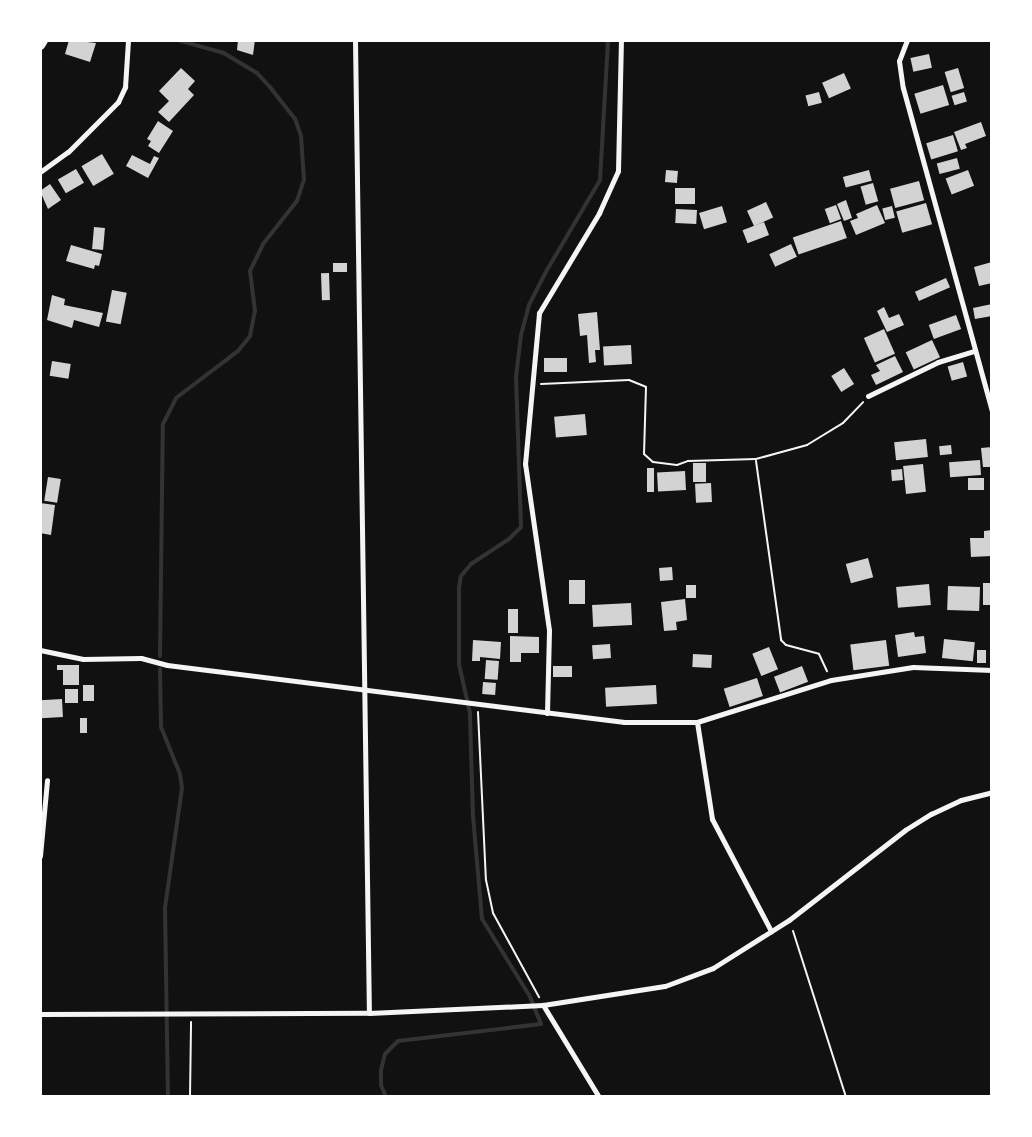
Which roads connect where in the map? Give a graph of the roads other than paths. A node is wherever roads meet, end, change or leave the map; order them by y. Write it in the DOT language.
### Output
graph roads {
  1 [pos="128,40"];
  2 [pos="355,40"];
  3 [pos="621,40"];
  4 [pos="907,40"];
  5 [pos="40,172"];
  6 [pos="974,351"];
  7 [pos="868,396"];
  8 [pos="992,411"];
  9 [pos="40,650"];
  10 [pos="992,670"];
  11 [pos="366,690"];
  12 [pos="547,713"];
  13 [pos="697,722"];
  14 [pos="47,780"];
  15 [pos="992,792"];
  16 [pos="40,856"];
  17 [pos="771,931"];
  18 [pos="543,1005"];
  19 [pos="369,1013"];
  20 [pos="40,1014"];
  21 [pos="599,1097"];
  1 -- 5 [label="street"];
  2 -- 11 [label="street"];
  3 -- 12 [label="street"];
  4 -- 6 [label="street"];
  6 -- 7 [label="street"];
  6 -- 8 [label="street"];
  9 -- 11 [label="street"];
  10 -- 13 [label="street"];
  11 -- 12 [label="street"];
  11 -- 19 [label="street"];
  12 -- 13 [label="street"];
  13 -- 17 [label="street"];
  14 -- 16 [label="street"];
  15 -- 17 [label="street"];
  17 -- 18 [label="street"];
  18 -- 19 [label="street"];
  18 -- 21 [label="street"];
  19 -- 20 [label="street"];
}
